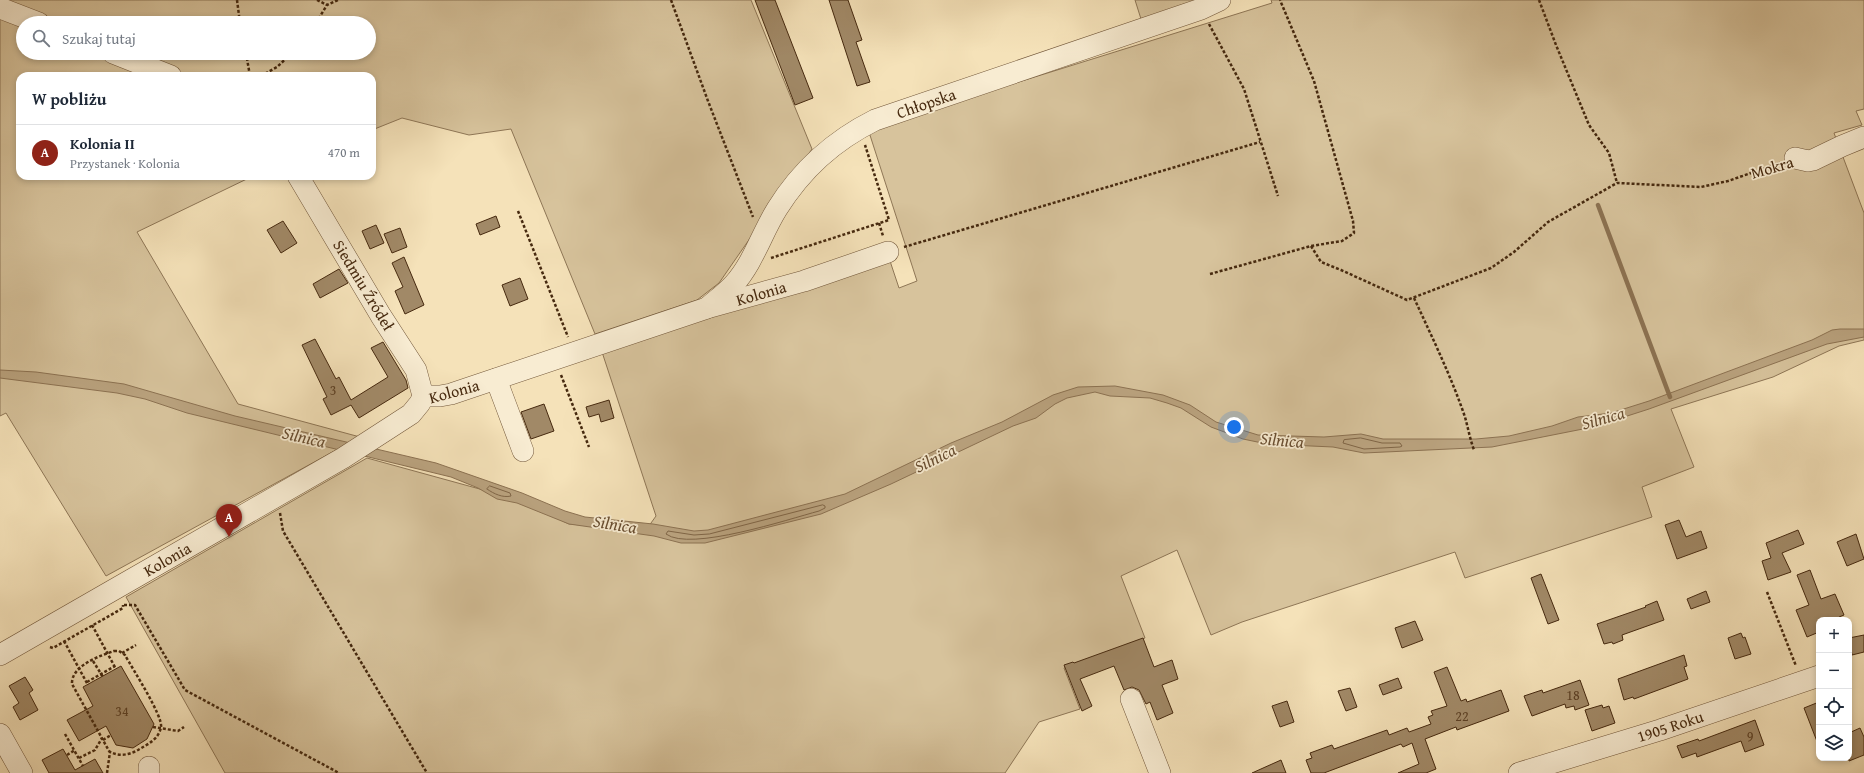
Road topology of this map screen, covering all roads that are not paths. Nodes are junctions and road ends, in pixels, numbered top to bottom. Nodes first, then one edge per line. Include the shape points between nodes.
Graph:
1 (1220, 0) edge
2 (0, 8) edge
3 (20, 16) edge
4 (131, 60) edge
5 (161, 72) edge
6 (1864, 137) edge
7 (1795, 158) road end
8 (300, 180) edge
9 (888, 252) road end
10 (707, 308) junction
11 (496, 379) junction
12 (423, 396) junction
13 (523, 452) dead end
14 (0, 656) edge
15 (1811, 679) edge
16 (1131, 699) dead end
17 (0, 734) edge
18 (22, 773) edge
19 (1160, 773) edge
20 (1519, 773) edge

1 - 10 street, Chłopska via 1201,9 882,118 860,128 821,155 797,181 777,210 747,266 734,284
2 - 3 street
4 - 5 street
6 - 7 street, Mokra via 1813,160
8 - 12 street, Siedmiu Źródeł via 416,370
9 - 10 street, Kolonia via 804,281
10 - 11 street, Kolonia
11 - 12 street, Kolonia via 451,394
11 - 13 street
12 - 14 street, Kolonia via 411,414 378,436
15 - 20 street, 1905 Roku via 1660,730
16 - 19 street
17 - 18 street

